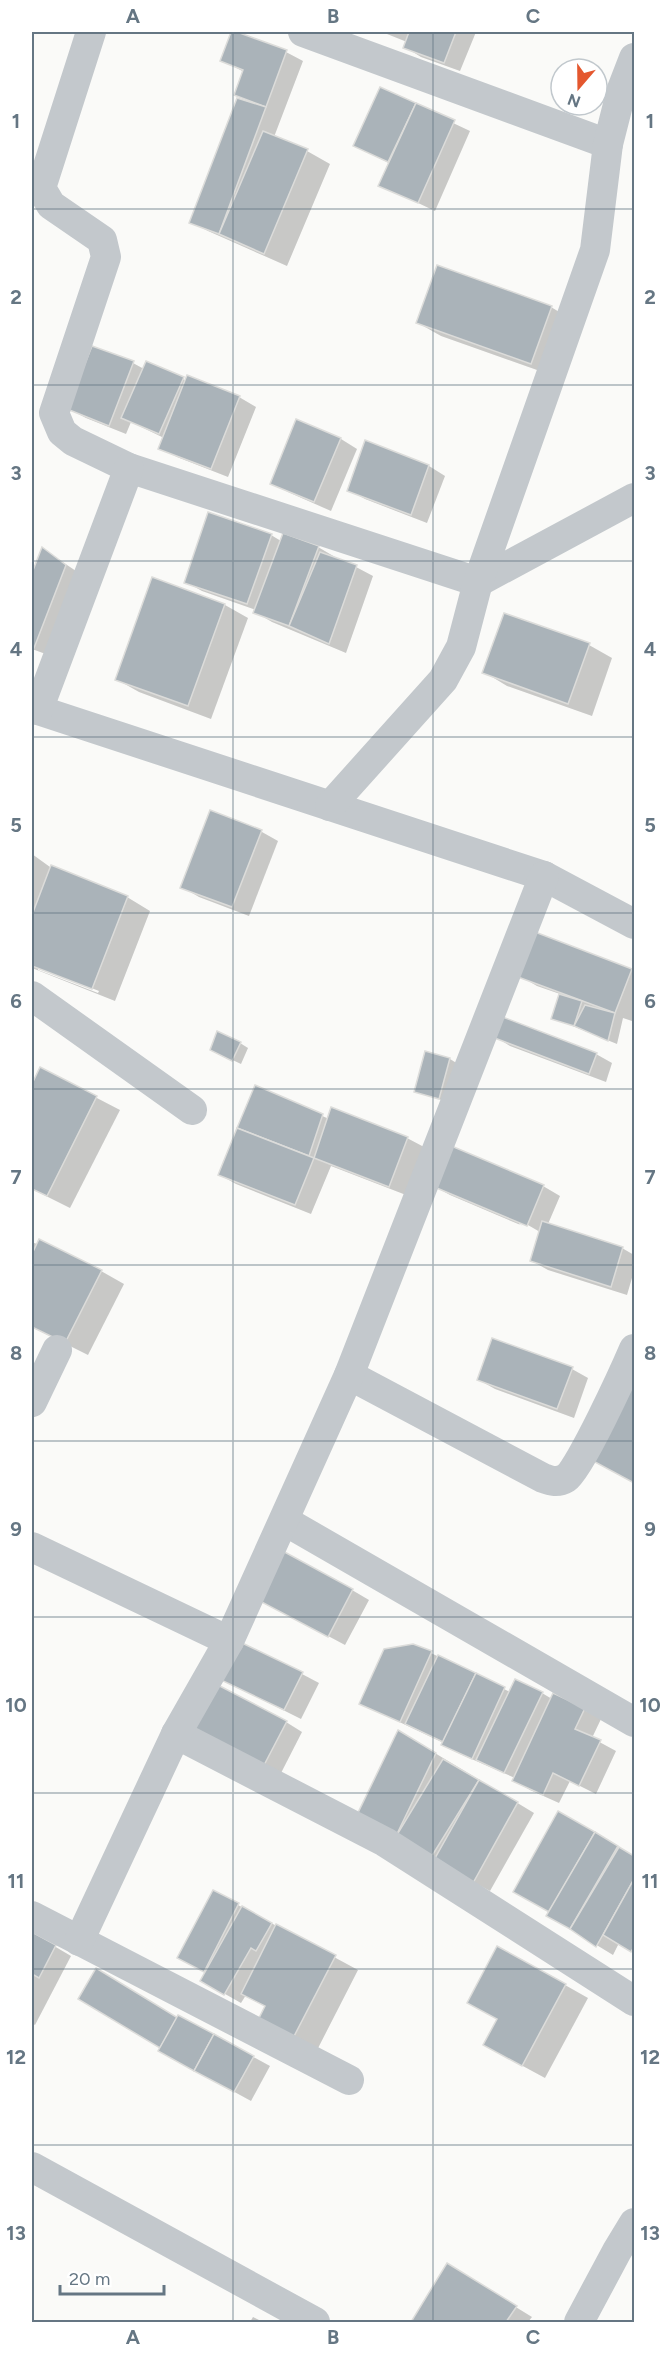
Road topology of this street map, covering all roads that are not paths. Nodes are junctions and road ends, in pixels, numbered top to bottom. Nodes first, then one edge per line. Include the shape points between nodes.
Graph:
1 (91, 32) edge
2 (303, 32) edge
3 (634, 58) edge
4 (608, 144) junction
5 (129, 468) junction
6 (634, 498) edge
7 (478, 582) junction
8 (34, 709) edge
9 (330, 806) junction
10 (544, 876) junction
11 (634, 924) edge
12 (32, 996) edge
13 (192, 1110) dead end
14 (634, 1348) edge
15 (57, 1350) dead end
16 (349, 1375) junction
17 (32, 1402) edge
18 (285, 1521) junction
19 (32, 1547) edge
20 (229, 1641) junction
21 (634, 1722) edge
22 (176, 1734) junction
23 (32, 1916) edge
24 (79, 1941) junction
25 (634, 2001) edge
26 (350, 2080) dead end
27 (32, 2167) edge
28 (634, 2223) edge
29 (626, 2256) edge
30 (315, 2322) edge
31 (579, 2322) edge

1 - 5 street via 41,188 51,206 102,240 106,257 54,413 62,432 73,441
2 - 4 street
3 - 4 street
4 - 7 street via 595,250
5 - 7 street
5 - 8 street
6 - 7 street
7 - 9 street via 453,665
8 - 9 street
9 - 10 street
10 - 11 street
10 - 16 street
12 - 13 street
14 - 16 street via 582,1455 568,1477 559,1481 543,1478
15 - 17 street
16 - 18 street
18 - 20 street
18 - 21 street
19 - 20 street
20 - 22 street
22 - 24 street
22 - 25 street via 386,1842
23 - 24 street
24 - 26 street
27 - 30 street
28 - 29 street
29 - 31 street

